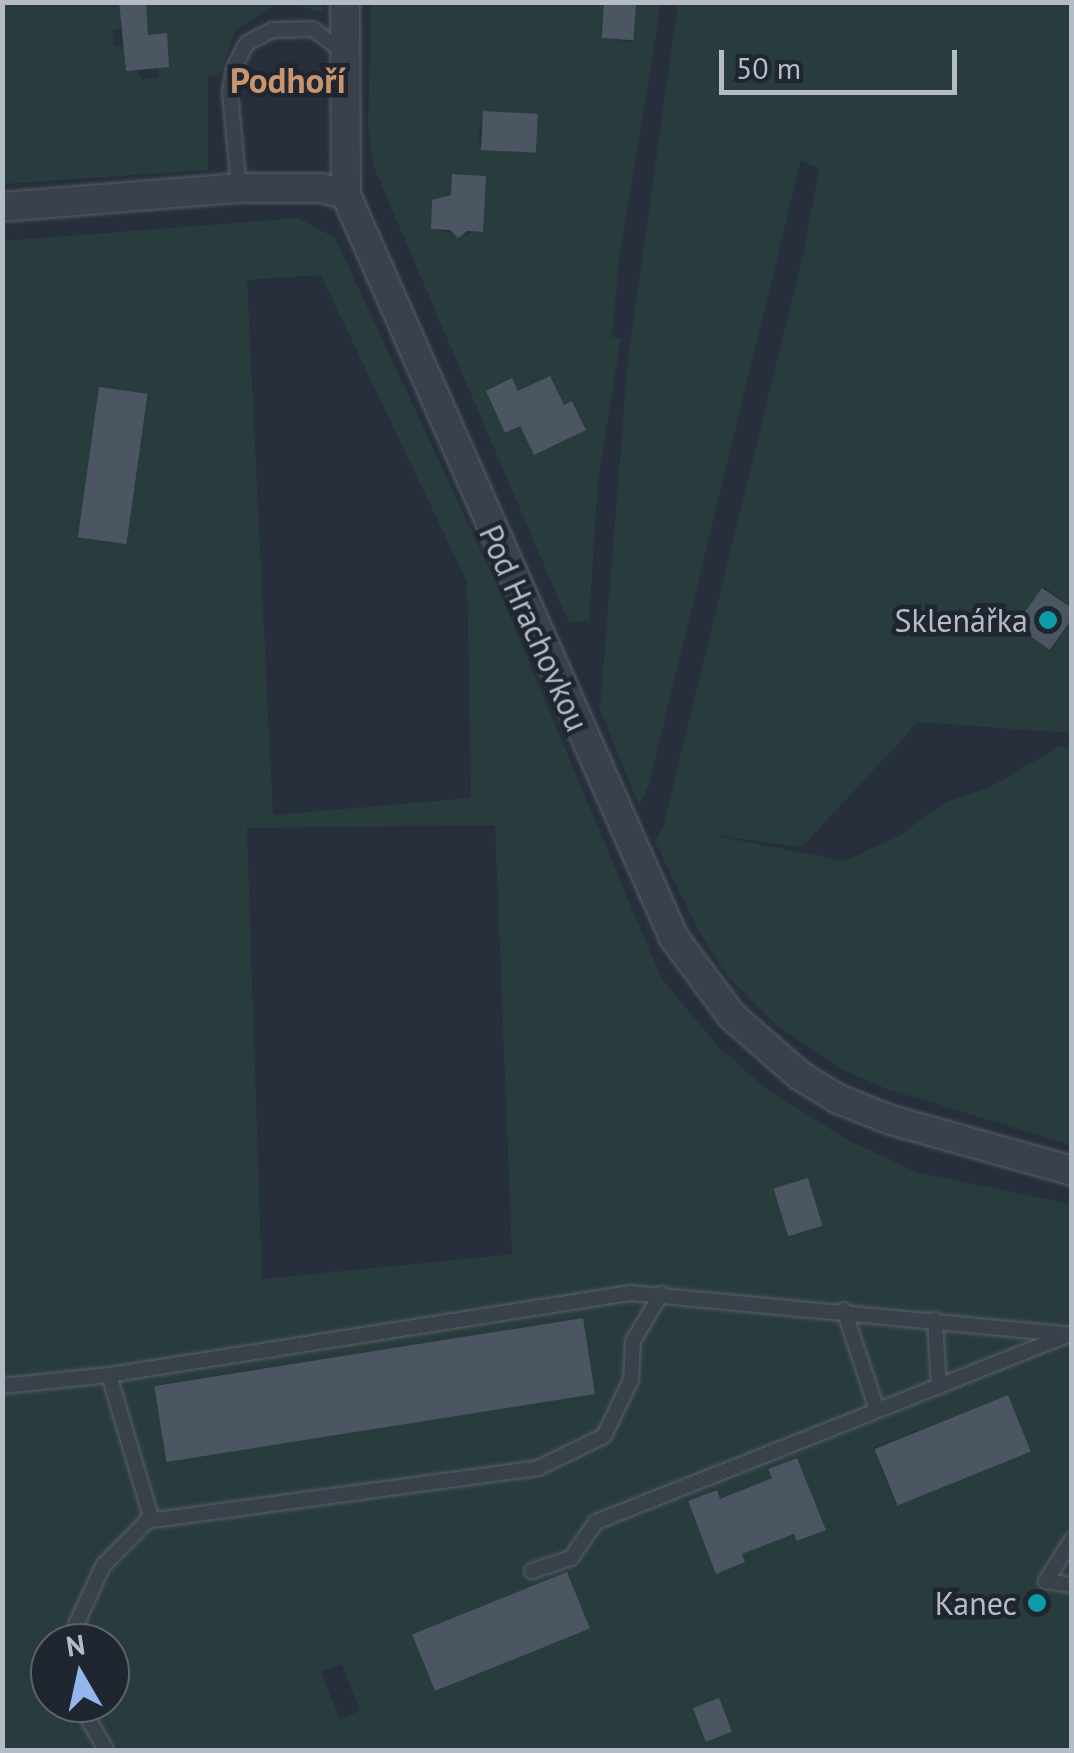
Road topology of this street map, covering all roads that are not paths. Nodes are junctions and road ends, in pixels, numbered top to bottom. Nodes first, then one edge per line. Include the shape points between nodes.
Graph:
1 (345, 2) edge
2 (344, 52) junction
3 (239, 188) junction
4 (346, 195) junction
5 (2, 207) edge
6 (1072, 1171) edge
7 (660, 1294) junction
8 (844, 1310) junction
9 (935, 1320) junction
10 (1070, 1335) edge
11 (109, 1374) junction
12 (2, 1386) edge
13 (939, 1386) junction
14 (877, 1410) junction
15 (147, 1521) junction
16 (1072, 1540) edge
17 (532, 1572) dead end
18 (1072, 1585) edge
19 (77, 1623) edge
20 (90, 1723) edge
21 (106, 1750) edge

1 - 2 street
2 - 3 lane via 313,30 273,30 247,43 230,92
2 - 4 street
3 - 4 street via 322,188
3 - 5 street
4 - 6 street, Pod Hrachovkou via 634,854 699,976 764,1046 838,1099
7 - 8 lane
7 - 11 lane via 598,1295
7 - 15 lane via 633,1341 631,1380 604,1436 538,1468
8 - 9 lane
8 - 14 lane
9 - 10 lane
9 - 13 lane
10 - 13 lane
11 - 12 lane
11 - 15 lane
13 - 14 lane
14 - 17 lane via 596,1522 571,1558
15 - 19 lane via 103,1566
16 - 18 lane via 1046,1581
20 - 21 lane

